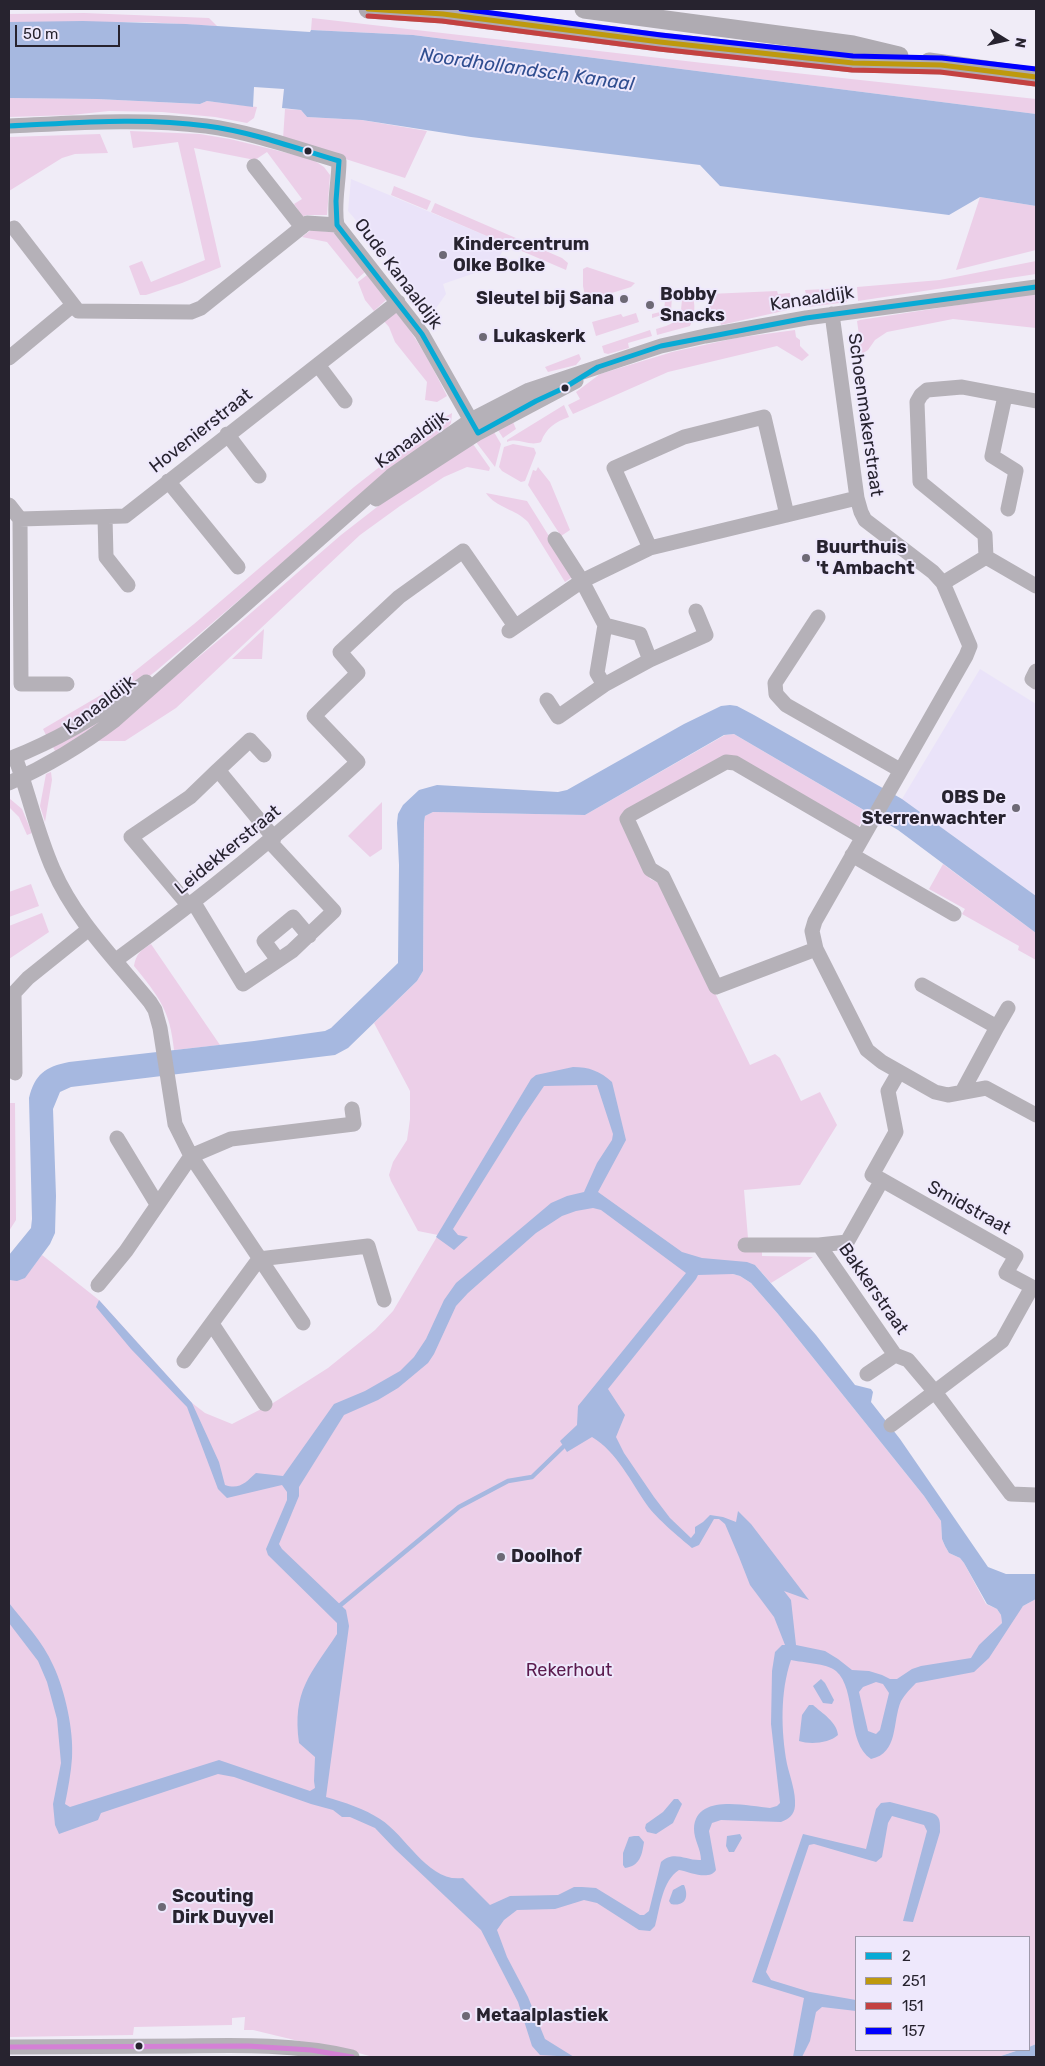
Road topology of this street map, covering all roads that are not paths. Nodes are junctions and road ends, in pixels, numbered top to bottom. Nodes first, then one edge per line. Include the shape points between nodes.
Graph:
1 (368, 9) edge
2 (584, 9) edge
3 (664, 14) edge
4 (660, 42) junction
5 (941, 65) junction
6 (1036, 77) edge
7 (9, 126) edge
8 (254, 166) dead end
9 (337, 225) junction
10 (302, 227) junction
11 (14, 228) dead end
12 (1036, 287) edge
13 (398, 302) junction
14 (73, 305) junction
15 (832, 314) junction
16 (9, 358) edge
17 (318, 365) junction
18 (1005, 396) junction
19 (345, 400) dead end
20 (1036, 401) edge
21 (475, 426) junction
22 (227, 434) junction
23 (259, 476) dead end
24 (168, 481) junction
25 (857, 498) junction
26 (9, 505) edge
27 (1008, 509) dead end
28 (787, 516) junction
29 (105, 517) junction
30 (20, 519) junction
31 (555, 539) dead end
32 (650, 548) junction
33 (986, 557) junction
34 (238, 567) dead end
35 (582, 581) junction
36 (943, 584) junction
37 (128, 585) dead end
38 (1036, 586) edge
39 (696, 610) dead end
40 (15, 612) edge
41 (818, 617) dead end
42 (605, 625) junction
43 (204, 641) junction
44 (650, 660) junction
45 (1036, 671) edge
46 (1036, 682) edge
47 (67, 684) dead end
48 (604, 685) junction
49 (547, 700) dead end
50 (264, 756) dead end
51 (12, 758) edge
52 (218, 770) junction
53 (900, 770) junction
54 (16, 780) edge
55 (862, 837) junction
56 (272, 840) junction
57 (852, 855) junction
58 (191, 905) junction
59 (954, 914) dead end
60 (89, 929) junction
61 (309, 936) junction
62 (816, 949) junction
63 (116, 960) junction
64 (278, 960) junction
65 (922, 985) dead end
66 (1008, 1008) dead end
67 (997, 1027) junction
68 (899, 1072) junction
69 (15, 1073) dead end
70 (962, 1092) junction
71 (352, 1109) dead end
72 (1036, 1115) edge
73 (117, 1138) dead end
74 (191, 1156) junction
75 (882, 1180) junction
76 (157, 1204) junction
77 (745, 1245) dead end
78 (819, 1245) junction
79 (259, 1259) junction
80 (98, 1285) dead end
81 (1034, 1288) edge
82 (384, 1300) dead end
83 (304, 1323) dead end
84 (212, 1324) junction
85 (896, 1355) junction
86 (184, 1361) dead end
87 (867, 1374) dead end
88 (935, 1392) junction
89 (265, 1404) dead end
90 (891, 1426) dead end
91 (1036, 1496) edge
92 (9, 2047) edge
93 (236, 2051) edge
94 (352, 2057) edge

1 - 4 main road via 443,14
2 - 3 main road
3 - 4 main road
3 - 5 main road via 853,46
4 - 5 main road via 853,63
5 - 6 main road
7 - 9 street, Oude Kanaaldijk via 129,123 208,126 296,148 338,161
8 - 10 street
9 - 10 street via 307,223
9 - 13 street, Oude Kanaaldijk
10 - 14 street via 211,302 191,312 78,311
11 - 14 street
12 - 15 street, Kanaaldijk
13 - 17 street, Hovenierstraat
13 - 21 street, Oude Kanaaldijk via 422,334
14 - 16 street
15 - 21 street, Kanaaldijk via 679,342 598,366 529,390
15 - 25 street, Schoenmakerstraat
17 - 19 street
17 - 22 street, Hovenierstraat
18 - 20 street
18 - 27 street via 992,456 1016,471
18 - 33 street via 962,387 927,390 917,402 920,482 985,535
21 - 43 street, Kanaaldijk via 391,476
22 - 23 street
22 - 24 street, Hovenierstraat
24 - 29 street, Hovenierstraat via 125,516
24 - 34 street
25 - 28 street
25 - 36 street, Schoenmakerstraat via 866,520 933,572
26 - 30 street
28 - 32 street
28 - 32 street via 764,417 684,437 614,468
29 - 30 street, Hovenierstraat
29 - 37 street via 106,557
30 - 40 street
31 - 35 street
32 - 35 street
33 - 36 street
33 - 38 street
35 - 42 street
35 - 56 street, Leidekkerstraat via 512,628 463,551 399,597 340,652 358,673 314,716 358,762
36 - 53 street, Schoenmakerstraat via 970,646
39 - 44 street via 706,635
40 - 47 street via 21,684
41 - 53 street via 775,683 776,694 786,704
42 - 44 street via 640,634
42 - 48 street via 597,673
43 - 51 street, Kanaaldijk via 111,707 72,730
43 - 54 street, Kanaaldijk via 107,726 81,745
44 - 48 street
45 - 46 street via 1032,679
48 - 49 street via 558,717
50 - 52 street via 250,740
51 - 54 street
52 - 56 street
52 - 58 street via 190,797 131,837
53 - 55 street, Schoenmakerstraat
54 - 60 street via 53,869
55 - 57 street
55 - 62 street via 735,763 726,762 627,819 650,870 664,877 716,987
56 - 58 street, Leidekkerstraat
56 - 61 street via 334,910
57 - 59 street
57 - 62 street via 813,924
58 - 63 street, Leidekkerstraat
58 - 64 street via 244,984
60 - 63 street
60 - 69 street via 14,993
61 - 64 street
61 - 64 street via 293,917 264,942
62 - 68 street via 866,1050
63 - 74 street via 150,1002 157,1020 175,1124
65 - 67 street
66 - 67 street
67 - 70 street
68 - 70 street via 935,1092 948,1095
68 - 75 street via 888,1090 896,1132 872,1175
70 - 72 street via 986,1088
71 - 74 street via 354,1124 231,1139
73 - 76 street
74 - 76 street
74 - 79 street
75 - 78 street, Bakkerstraat via 847,1242
75 - 81 street, Smidstraat via 1016,1256 1006,1273
76 - 80 street
77 - 78 street, Bakkerstraat
78 - 85 street, Bakkerstraat
79 - 82 street via 368,1246
79 - 83 street
79 - 84 street
81 - 88 street via 1002,1341
84 - 86 street
84 - 89 street
85 - 87 street, Bakkerstraat
85 - 88 street, Bakkerstraat via 908,1360
88 - 90 street
88 - 91 street, Bakkerstraat via 1011,1494
92 - 93 street
93 - 94 street via 314,2049

